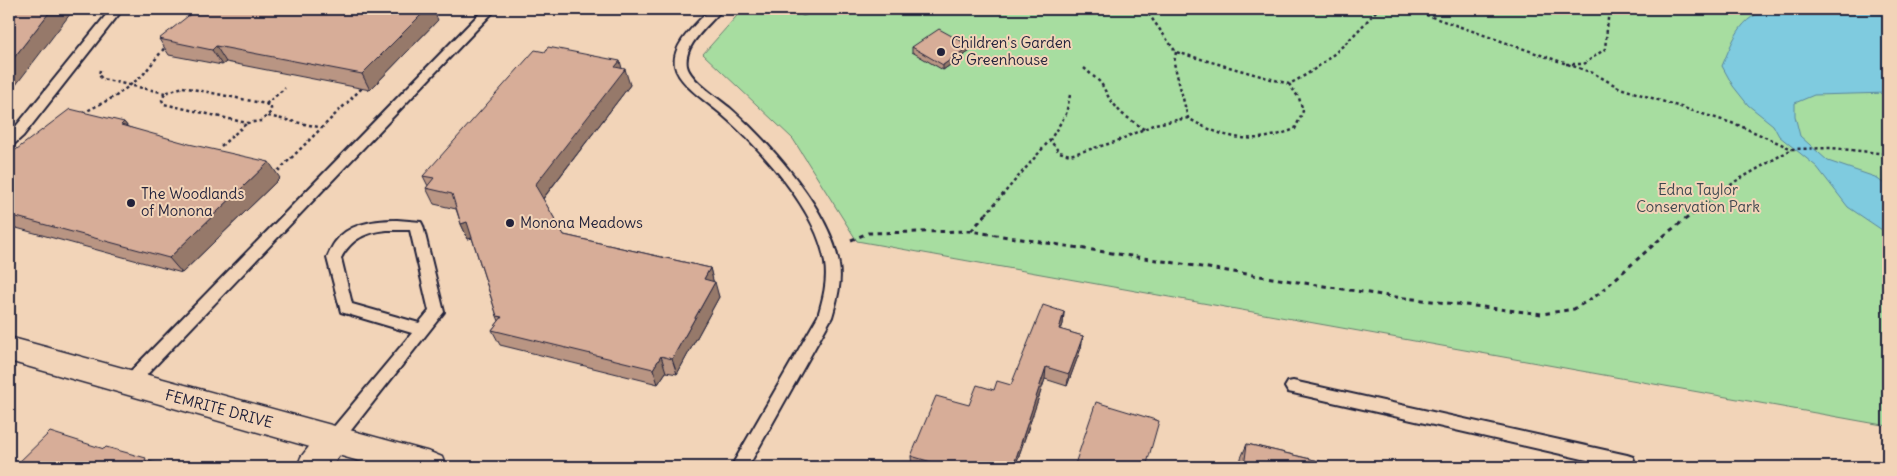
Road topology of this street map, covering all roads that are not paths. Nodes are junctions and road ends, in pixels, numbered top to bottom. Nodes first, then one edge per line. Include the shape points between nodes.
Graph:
1 (117, 9) edge
2 (490, 9) edge
3 (716, 9) edge
4 (797, 9) edge
5 (811, 9) edge
6 (9, 142) edge
7 (422, 330) junction
8 (9, 349) edge
9 (128, 384) junction
10 (1293, 387) dead end
11 (332, 440) junction
12 (313, 467) edge
13 (430, 467) edge
14 (739, 467) edge
15 (1628, 467) edge

1 - 6 lane
2 - 9 lane
3 - 14 lane via 687,44 681,67 698,88 749,131 776,159 823,232 833,270 833,290 825,317
4 - 5 lane
7 - 7 lane via 437,312 416,226 390,223 364,228 343,242 334,258 346,308
7 - 11 lane
8 - 9 street, FEMRITE DRIVE
9 - 11 street, FEMRITE DRIVE
10 - 15 lane via 1627,462
11 - 12 street
11 - 13 street, FEMRITE DRIVE

